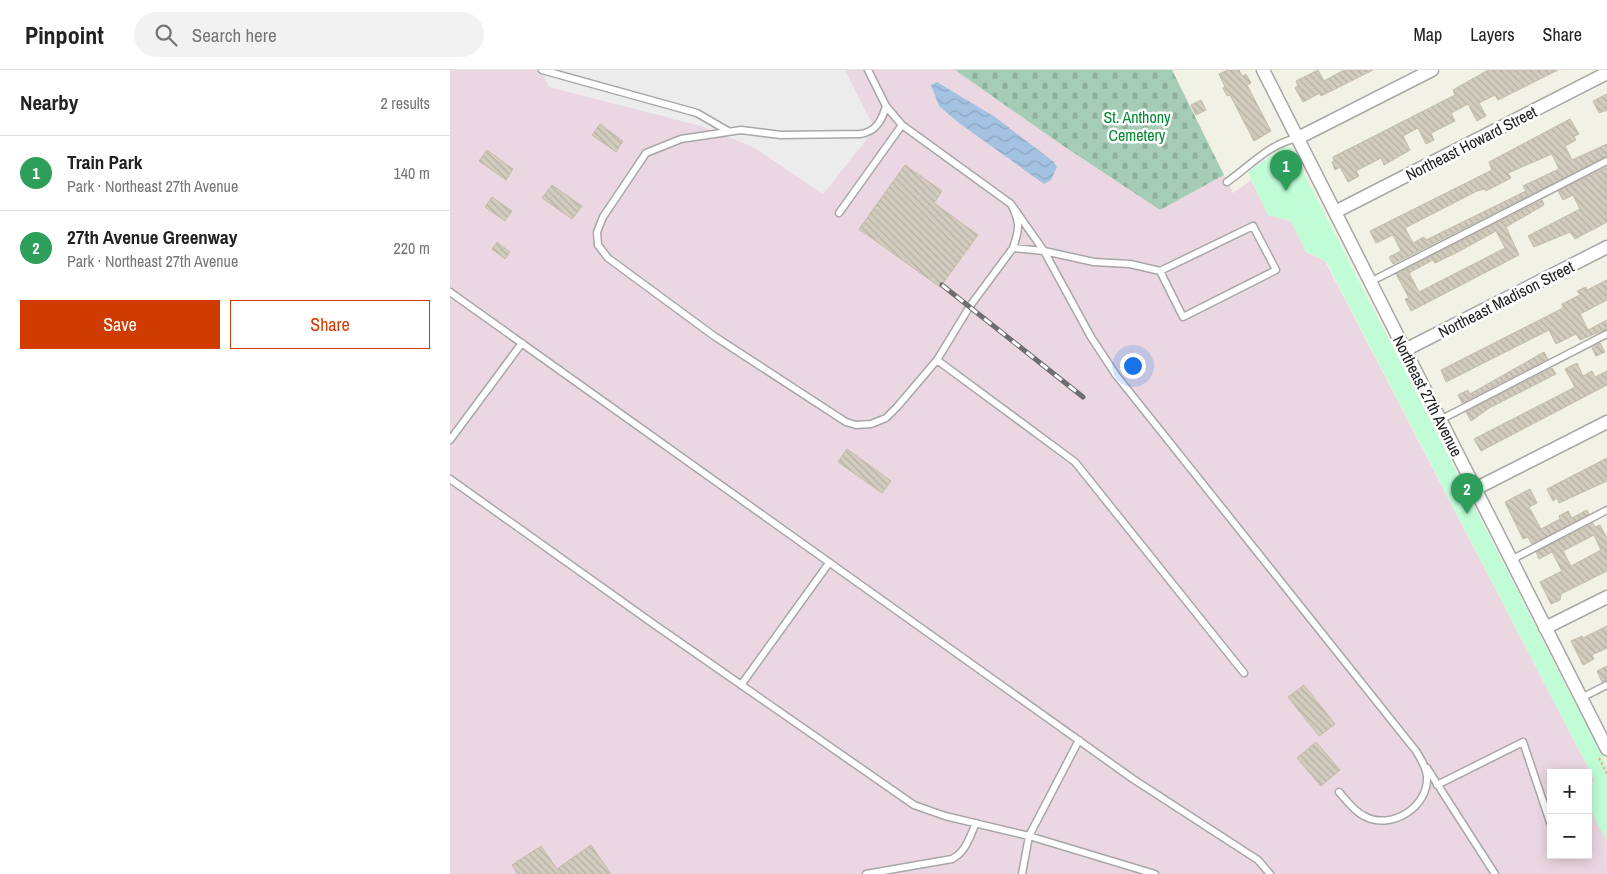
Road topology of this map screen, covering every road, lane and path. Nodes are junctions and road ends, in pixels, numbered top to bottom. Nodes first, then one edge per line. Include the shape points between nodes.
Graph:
1 (542, 70) edge
2 (868, 70) edge
3 (1263, 70) edge
4 (1432, 70) edge
5 (1607, 73) edge
6 (886, 106) junction
7 (902, 125) junction
8 (728, 131) junction
9 (1298, 138) junction
10 (1607, 161) edge
11 (1228, 182) dead end
12 (1011, 204) junction
13 (1335, 212) junction
14 (839, 213) dead end
15 (1013, 248) junction
16 (1607, 248) edge
17 (1044, 251) junction
18 (1160, 271) junction
19 (1370, 282) junction
20 (450, 292) edge
21 (1607, 334) edge
22 (522, 343) junction
23 (1405, 350) junction
24 (937, 360) junction
25 (1440, 420) junction
26 (1607, 422) edge
27 (450, 440) edge
28 (450, 479) edge
29 (1475, 490) junction
30 (1607, 510) edge
31 (1511, 560) junction
32 (830, 562) junction
33 (1607, 597) edge
34 (1545, 628) junction
35 (1244, 673) dead end
36 (741, 685) junction
37 (1607, 685) edge
38 (1581, 698) junction
39 (1079, 740) junction
40 (1607, 749) edge
41 (1424, 764) junction
42 (1438, 785) junction
43 (1339, 792) dead end
44 (1547, 814) edge
45 (976, 823) junction
46 (1029, 836) junction
47 (866, 874) edge
48 (1022, 874) edge
49 (1155, 874) edge
50 (1270, 874) edge
51 (1496, 874) edge

1 - 8 lane via 696,112
2 - 6 lane
3 - 9 street, Northeast 27th Avenue
4 - 9 street
5 - 13 street, Northeast Howard Street
6 - 7 lane
6 - 8 lane via 882,120 866,133 781,135
7 - 12 lane
7 - 14 lane
8 - 24 lane via 681,139 646,154 603,217 597,232 598,245 608,258 714,336 846,422 871,424 886,418
9 - 11 lane via 1286,140 1264,153
9 - 13 street, Northeast 27th Avenue
10 - 19 lane
12 - 15 lane via 1019,220
12 - 17 lane
13 - 19 street, Northeast 27th Avenue
15 - 17 lane
15 - 24 lane via 970,306
16 - 23 street, Northeast Madison Street
17 - 18 lane
17 - 41 lane via 1091,337 1116,375
18 - 18 lane via 1253,226 1276,270 1183,317
19 - 23 street, Northeast 27th Avenue
20 - 22 lane
21 - 25 lane
22 - 27 lane
22 - 32 lane
23 - 25 street, Northeast 27th Avenue
24 - 35 lane via 1075,462
25 - 29 street, Northeast 27th Avenue
26 - 29 street
28 - 36 lane
29 - 31 street, Northeast 27th Avenue
30 - 31 lane
31 - 34 street, Northeast 27th Avenue
32 - 36 lane
32 - 39 lane
33 - 34 street
34 - 38 street, Northeast 27th Avenue
36 - 45 lane via 914,805
37 - 38 lane
38 - 40 street, Northeast 27th Avenue
39 - 46 lane
39 - 50 lane via 1258,860
41 - 42 lane
41 - 43 lane via 1427,782 1421,797 1406,815 1396,820 1376,820 1365,816
42 - 44 lane via 1523,742
42 - 51 lane
45 - 46 lane
45 - 47 lane via 958,856
46 - 48 lane
46 - 49 lane

